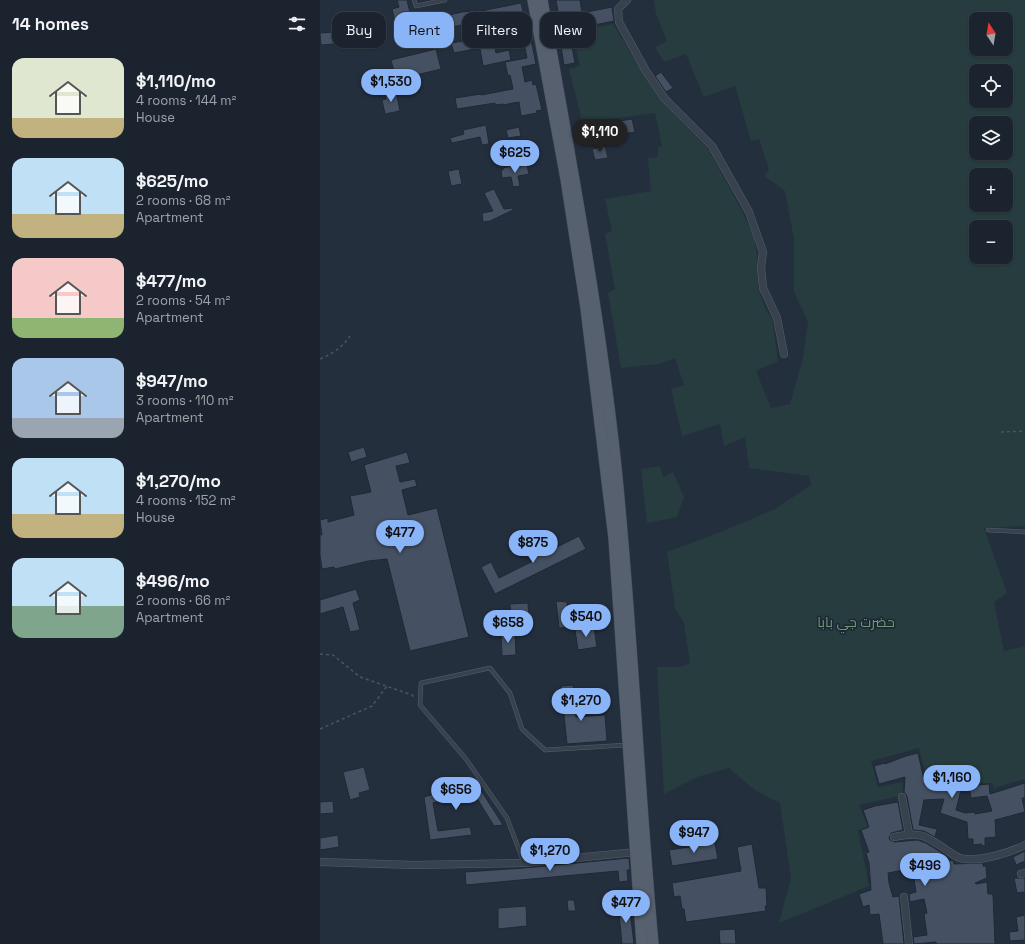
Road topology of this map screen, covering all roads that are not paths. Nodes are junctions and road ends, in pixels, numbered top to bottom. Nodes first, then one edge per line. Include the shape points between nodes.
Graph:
1 (414, 0) edge
2 (445, 0) edge
3 (533, 0) edge
4 (542, 0) edge
5 (627, 0) edge
6 (784, 354) dead end
7 (609, 454) junction
8 (988, 530) dead end
9 (1025, 532) edge
10 (633, 744) junction
11 (902, 797) dead end
12 (909, 834) junction
13 (894, 837) dead end
14 (1025, 845) edge
15 (636, 852) junction
16 (320, 862) edge
17 (524, 862) junction
18 (643, 887) junction
19 (904, 897) dead end
20 (642, 944) edge
21 (653, 944) edge
22 (909, 944) edge

1 - 2 lane via 416,6
3 - 7 main road via 566,179
4 - 7 main road via 596,312
5 - 6 street via 618,9 619,22 646,71 665,99 712,146 749,212 763,252 763,288 777,318
7 - 10 main road via 632,653
8 - 9 lane
10 - 15 main road
10 - 17 lane via 545,750 522,729 510,693 490,668 421,683 420,705 466,759 507,818
10 - 18 main road
11 - 12 street
12 - 13 street
12 - 14 street via 926,836 964,859 989,858
15 - 17 street
15 - 18 main road
16 - 17 street via 414,865
18 - 20 main road
18 - 21 main road
19 - 22 street

